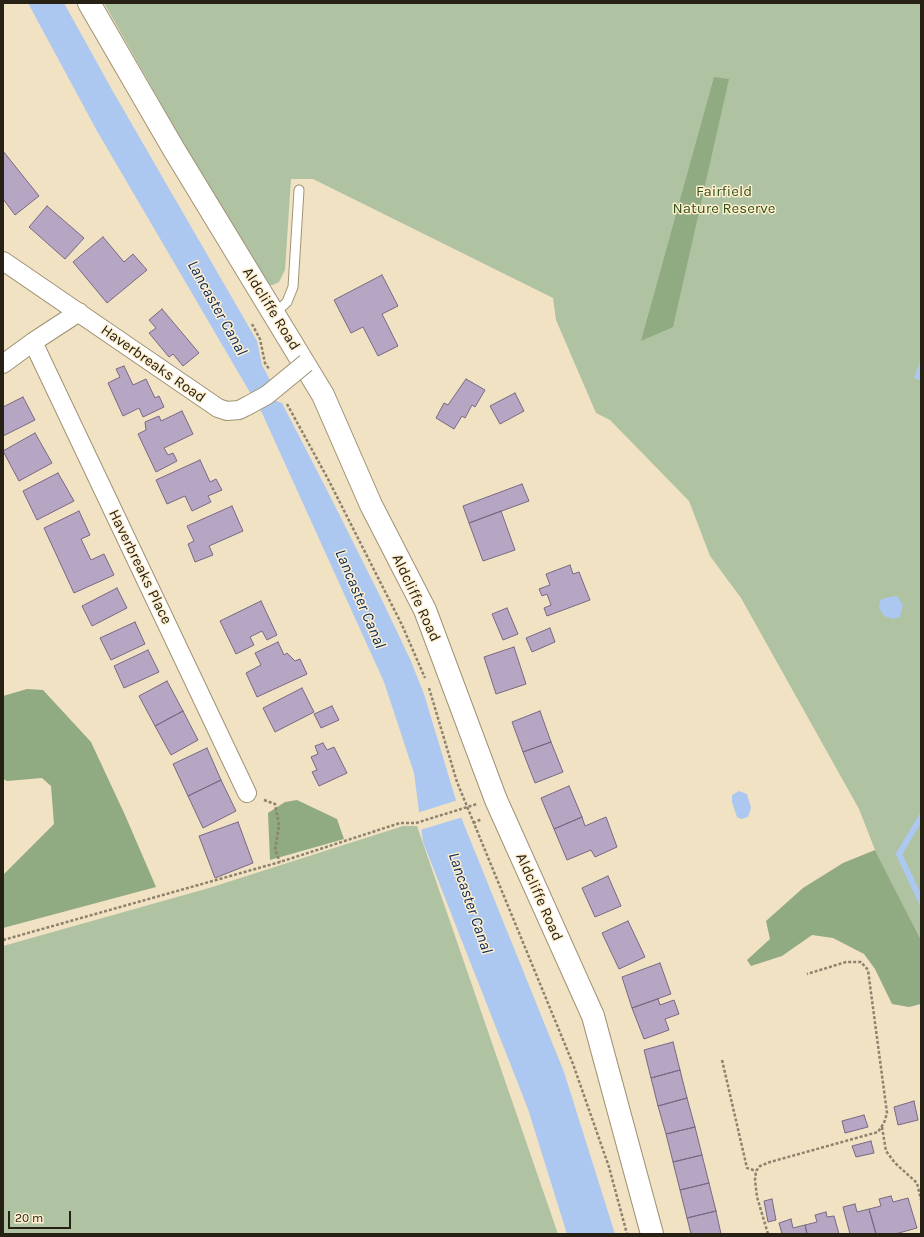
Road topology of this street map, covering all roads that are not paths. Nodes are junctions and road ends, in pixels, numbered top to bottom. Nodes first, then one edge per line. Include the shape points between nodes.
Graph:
1 (88, 3) edge
2 (299, 190) dead end
3 (3, 261) edge
4 (79, 312) junction
5 (273, 315) junction
6 (33, 342) junction
7 (306, 363) junction
8 (3, 364) edge
9 (247, 793) road end
10 (652, 1234) edge

1 - 5 street, Aldcliffe Road
2 - 5 lane via 293,287 287,302
3 - 4 street, Haverbreaks Road
4 - 6 street
4 - 7 street, Haverbreaks Road, bridge via 176,381 227,411 239,410 267,395
5 - 7 street, Aldcliffe Road
6 - 8 street
6 - 9 street, Haverbreaks Place
7 - 10 street, Aldcliffe Road via 323,395 371,505 425,610 496,800 593,1016

